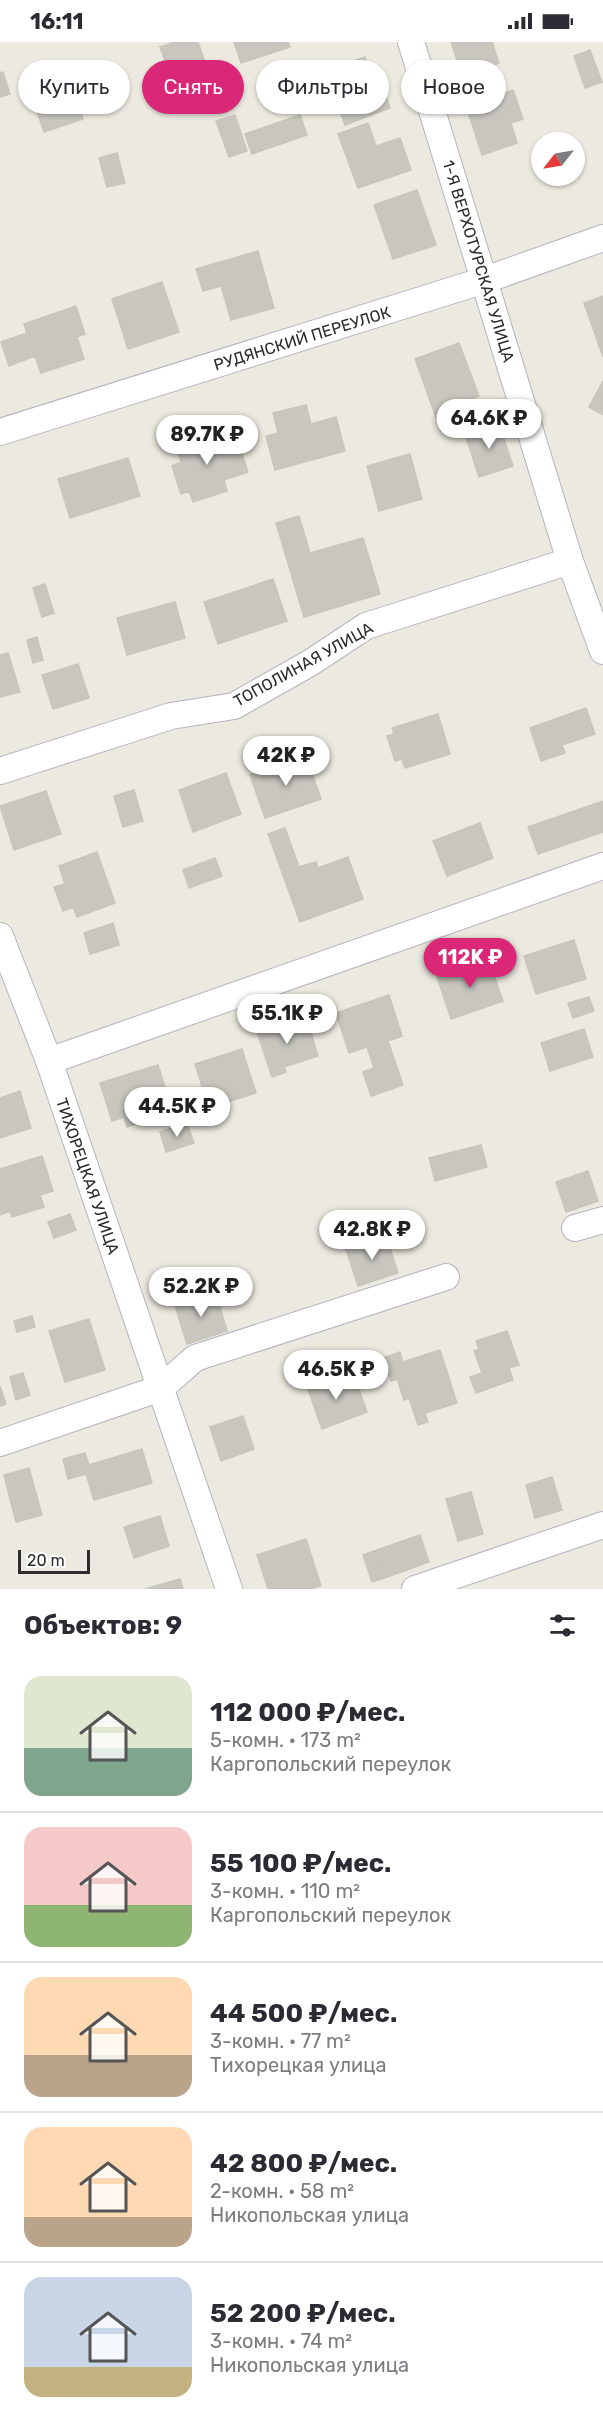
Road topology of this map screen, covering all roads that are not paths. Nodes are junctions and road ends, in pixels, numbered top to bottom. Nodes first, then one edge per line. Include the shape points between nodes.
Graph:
1 (411, 42) edge
2 (603, 238) edge
3 (486, 280) junction
4 (0, 432) edge
5 (570, 561) junction
6 (603, 651) edge
7 (0, 771) edge
8 (603, 866) edge
9 (0, 936) edge
10 (49, 1061) junction
11 (603, 1220) edge
12 (575, 1228) dead end
13 (446, 1277) dead end
14 (160, 1388) junction
15 (0, 1443) edge
16 (603, 1525) edge
17 (229, 1589) edge
18 (415, 1589) edge

1 - 3 street, 1-Я ВЕРХОТУРСКАЯ УЛИЦА
2 - 3 street, РУДЯНСКИЙ ПЕРЕУЛОК
3 - 4 street, РУДЯНСКИЙ ПЕРЕУЛОК
3 - 5 street, 1-Я ВЕРХОТУРСКАЯ УЛИЦА
5 - 6 street, 1-Я ВЕРХОТУРСКАЯ УЛИЦА
5 - 7 street, ТОПОЛИНАЯ УЛИЦА via 366,626 234,705 171,716
8 - 10 street
9 - 10 street, ТИХОРЕЦКАЯ УЛИЦА
10 - 14 street, ТИХОРЕЦКАЯ УЛИЦА
11 - 12 street
13 - 14 street via 195,1358
14 - 15 street
14 - 17 street, ТИХОРЕЦКАЯ УЛИЦА
16 - 18 street

